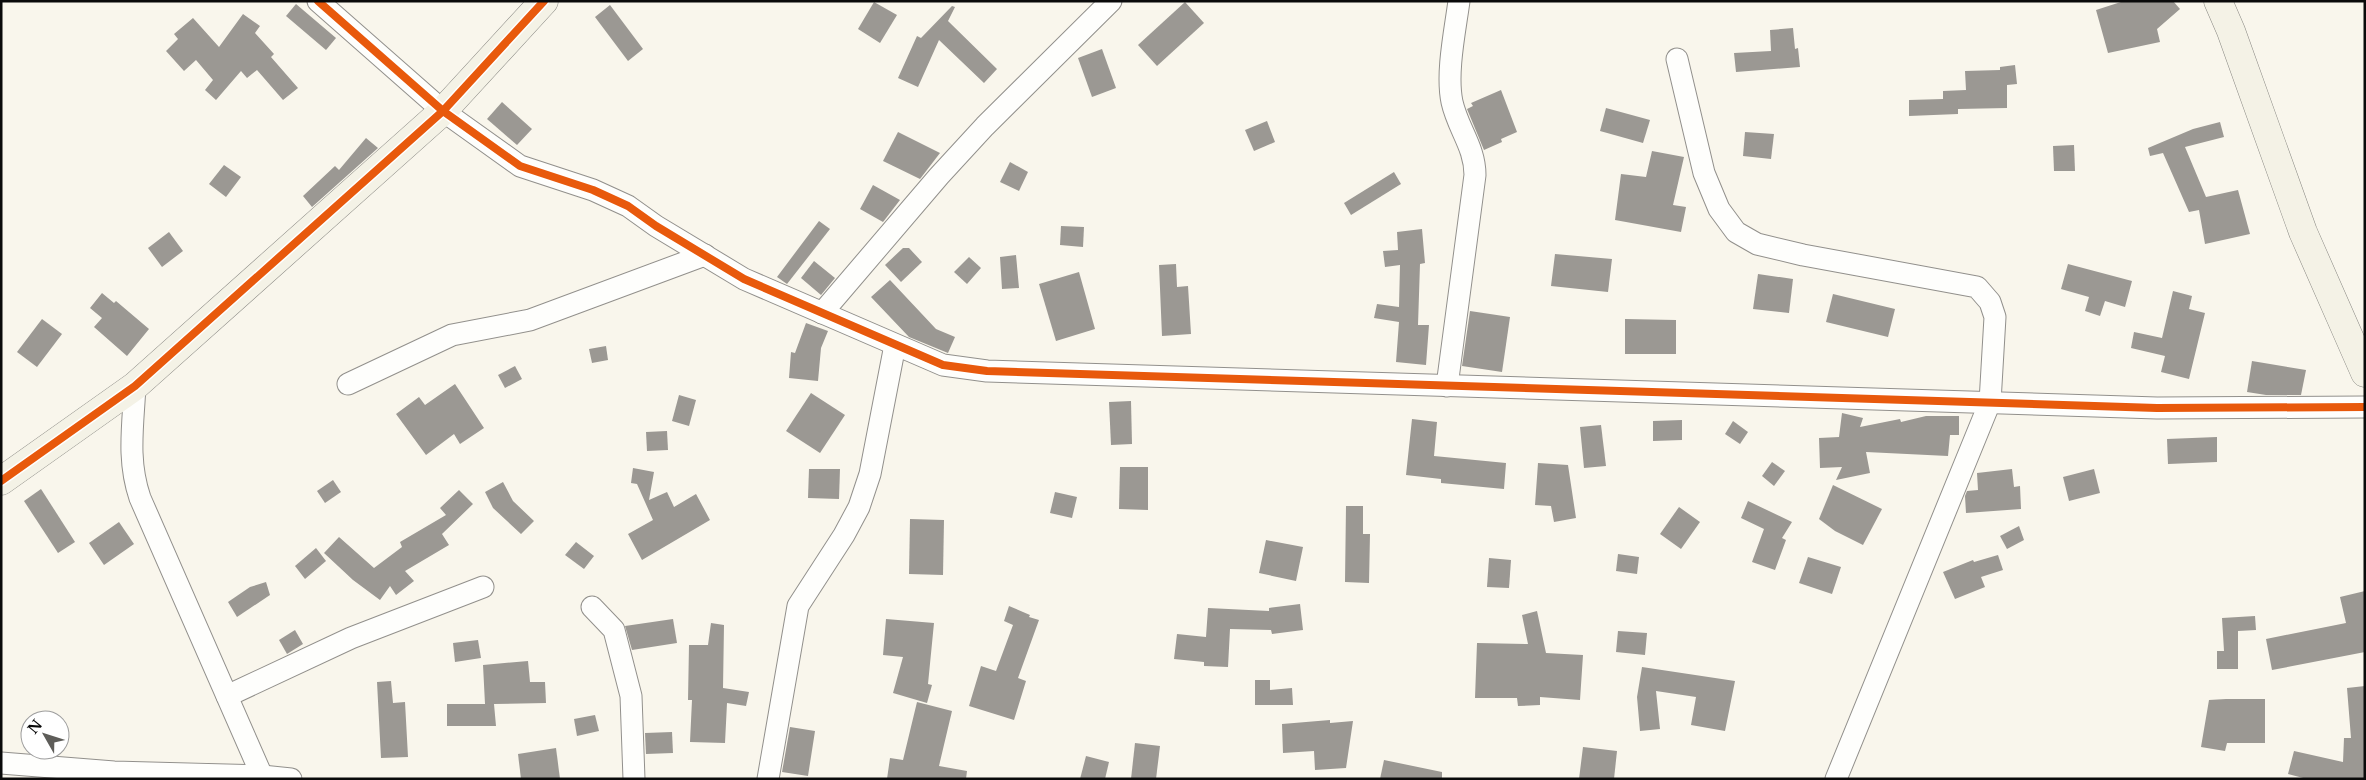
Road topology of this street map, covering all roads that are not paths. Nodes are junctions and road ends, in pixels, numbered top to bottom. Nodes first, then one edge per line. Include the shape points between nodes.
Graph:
1 (318, 1) edge
2 (544, 1) edge
3 (1111, 1) edge
4 (1459, 1) edge
5 (2218, 1) edge
6 (1677, 59) dead end
7 (443, 111) junction
8 (705, 255) junction
9 (822, 313) junction
10 (895, 345) junction
11 (2365, 373) edge
12 (348, 384) dead end
13 (135, 386) junction
14 (1446, 386) junction
15 (1990, 402) junction
16 (2365, 408) edge
17 (1, 481) edge
18 (483, 587) dead end
19 (592, 606) dead end
20 (227, 696) junction
21 (1, 763) edge
22 (262, 776) junction
23 (291, 779) edge
24 (634, 779) edge
25 (768, 779) edge
26 (1836, 779) edge

1 - 7 street
2 - 7 street
3 - 9 street via 939,176
4 - 14 street via 1454,35 1452,102 1475,159 1475,175
5 - 11 street via 2302,232
6 - 15 street via 1704,173 1719,209 1736,232 1757,244 1803,255 1978,287 1990,302 1995,318
7 - 8 street via 520,166 594,190 628,206
7 - 13 street
8 - 9 street via 744,279
8 - 12 street via 530,320 452,334
9 - 10 street
10 - 14 street via 943,365 987,371
10 - 25 street via 870,474 859,507 798,606
13 - 17 street
13 - 20 street via 131,448 133,476
14 - 15 street
15 - 16 street via 2157,408
15 - 26 street
18 - 20 street via 351,638
19 - 24 street via 614,630 631,696
20 - 22 street
21 - 22 street via 114,772
22 - 23 street

